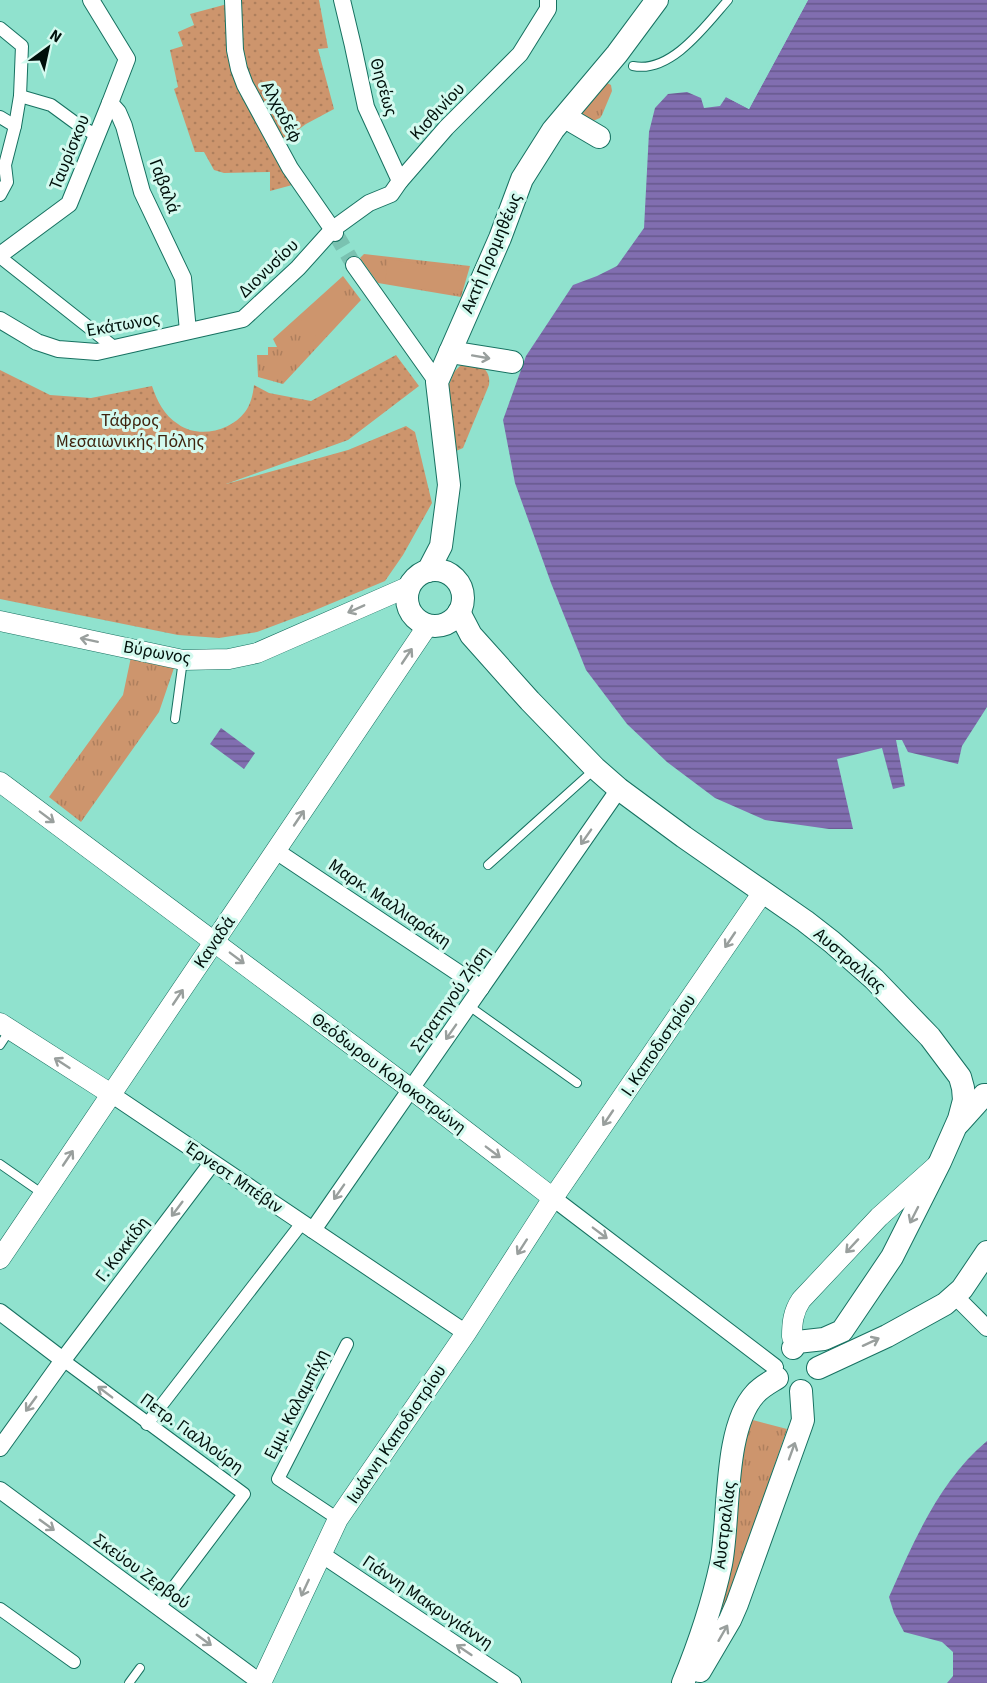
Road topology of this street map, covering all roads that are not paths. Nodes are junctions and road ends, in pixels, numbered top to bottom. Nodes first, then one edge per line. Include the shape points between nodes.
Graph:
1 (91, 0) edge
2 (233, 0) edge
3 (342, 0) edge
4 (548, 0) edge
5 (657, 0) edge
6 (728, 0) edge
7 (0, 28) edge
8 (633, 66) dead end
9 (20, 96) junction
10 (110, 103) junction
11 (0, 117) edge
12 (565, 117) junction
13 (15, 126) junction
14 (97, 135) junction
15 (599, 137) dead end
16 (400, 181) junction
17 (0, 195) edge
18 (334, 231) junction
19 (0, 256) edge
20 (354, 265) tunnel mouth
21 (0, 320) edge
22 (188, 331) junction
23 (114, 348) junction
24 (450, 352) junction
25 (512, 362) dead end
26 (436, 382) junction
27 (437, 572) junction
28 (410, 586) junction
29 (0, 621) edge
30 (444, 621) junction
31 (183, 660) junction
32 (175, 719) dead end
33 (595, 768) junction
34 (0, 782) edge
35 (619, 789) junction
36 (276, 851) junction
37 (488, 865) dead end
38 (763, 892) junction
39 (215, 942) junction
40 (481, 988) junction
41 (469, 1006) junction
42 (2, 1029) edge
43 (577, 1083) dead end
44 (963, 1086) junction
45 (411, 1089) junction
46 (111, 1094) junction
47 (985, 1095) edge
48 (956, 1125) junction
49 (212, 1162) junction
50 (940, 1162) junction
51 (0, 1164) edge
52 (44, 1194) junction
53 (554, 1198) junction
54 (308, 1227) junction
55 (987, 1251) edge
56 (0, 1258) edge
57 (955, 1296) junction
58 (0, 1312) edge
59 (987, 1328) edge
60 (465, 1333) junction
61 (347, 1344) dead end
62 (795, 1345) junction
63 (63, 1360) junction
64 (818, 1368) junction
65 (776, 1373) junction
66 (801, 1391) junction
67 (147, 1424) junction
68 (0, 1448) edge
69 (0, 1490) edge
70 (339, 1519) junction
71 (321, 1554) junction
72 (159, 1607) junction
73 (0, 1609) edge
74 (75, 1662) dead end
75 (140, 1668) dead end
76 (129, 1683) edge
77 (261, 1683) edge
78 (513, 1683) edge
79 (683, 1683) edge
80 (693, 1683) edge

1 - 10 street via 127,59
2 - 18 street, Αλχαδέφ via 238,69 290,168
3 - 16 street, Θησέως via 366,108
4 - 16 street, Κισθινίου via 548,9 520,54
5 - 12 main road, Ακτή Προμηθέως
6 - 8 lane via 686,47 657,65
7 - 9 street via 22,46
9 - 13 street
9 - 14 street via 51,105
10 - 14 street, Ταυρίσκου
10 - 22 street, Γαβαλά via 124,126 142,192 183,278
11 - 13 street
12 - 15 main road
12 - 24 main road, Ακτή Προμηθέως via 522,179
13 - 17 street via 4,165 7,182
14 - 19 street, Ταυρίσκου via 69,204
16 - 18 street, Κισθινίου via 391,194 369,203
18 - 22 street, Διονυσίου via 243,319
19 - 23 street
20 - 26 street
21 - 23 street, Εκάτωνος via 37,342 58,349 97,352
22 - 23 street, Εκάτωνος
24 -> 25 main road
24 - 26 main road, Ακτή Προμηθέως
26 - 27 main road via 449,485
27 - 28 main road via 420,575
27 - 30 main road via 454,578 463,594 462,603
28 - 30 main road via 408,607 417,620
28 -> 31 street, Βύρωνος via 257,653 229,659
31 -> 29 street, Βύρωνος
30 - 33 main road, Αυστραλίας via 471,635
36 -> 30 street, Καναδά
31 - 32 lane
33 - 35 main road, Αυστραλίας
33 - 37 lane
34 -> 39 street, Θεόδωρου Κολοκοτρώνη
35 - 38 main road, Αυστραλίας
35 -> 40 street, Στρατηγού Ζήση
36 - 39 street, Καναδά
36 - 40 street, Μαρκ. Μαλλιαράκη
38 - 44 main road, Αυστραλίας via 874,979 930,1037
38 -> 53 street, Ι. Καποδιστρίου
39 -> 45 street, Θεόδωρου Κολοκοτρώνη
46 -> 39 street, Καναδά
40 - 41 street, Στρατηγού Ζήση
41 - 43 lane
41 -> 45 street, Στρατηγού Ζήση
46 -> 42 street, Έρνεστ Μπέβιν
44 - 47 main road
44 - 48 main road via 964,1100
45 -> 53 street, Θεόδωρου Κολοκοτρώνη
45 -> 54 street, Στρατηγού Ζήση
46 - 49 street, Έρνεστ Μπέβιν
52 -> 46 street, Καναδά
47 - 48 main road
48 - 50 main road
49 - 54 street, Έρνεστ Μπέβιν
49 -> 63 street, Γ. Κοκκίδη
50 -> 62 street via 879,1216 801,1300 792,1321
50 -> 62 main road via 892,1257 842,1331
51 - 52 lane
52 - 56 street, Καναδά
53 -> 60 street, Ιωάννη Καποδιστρίου
53 -> 65 street, Θεόδωρου Κολοκοτρώνη
54 - 60 street, Έρνεστ Μπέβιν
54 - 67 street
55 - 57 main road
57 - 59 street
64 -> 57 main road via 903,1328
58 - 63 street
60 - 70 street, Ιωάννη Καποδιστρίου
61 - 70 street, Εμμ. Καλαμπίχη via 278,1479
62 - 64 main road via 816,1359
62 - 65 main road, Αυστραλίας via 779,1357
67 -> 63 street, Πετρ. Γιαλλούρη
63 -> 68 street, Γ. Κοκκίδη
64 - 66 main road via 816,1380
65 - 66 main road via 785,1388
65 - 79 main road, Αυστραλίας via 750,1400 739,1423 714,1595
80 -> 66 main road, Αυστραλίας via 737,1604 803,1420
67 - 72 street, Πετρ. Γιαλλούρη via 244,1494
69 -> 72 street, Σκεύου Ζερβού
70 - 71 street, Ιωάννη Καποδιστρίου
71 -> 77 street, Ιωάννη Καποδιστρίου
78 -> 71 street, Γιάννη Μακρυγιάννη
72 -> 77 street, Σκεύου Ζερβού
73 - 74 street
75 - 76 lane

